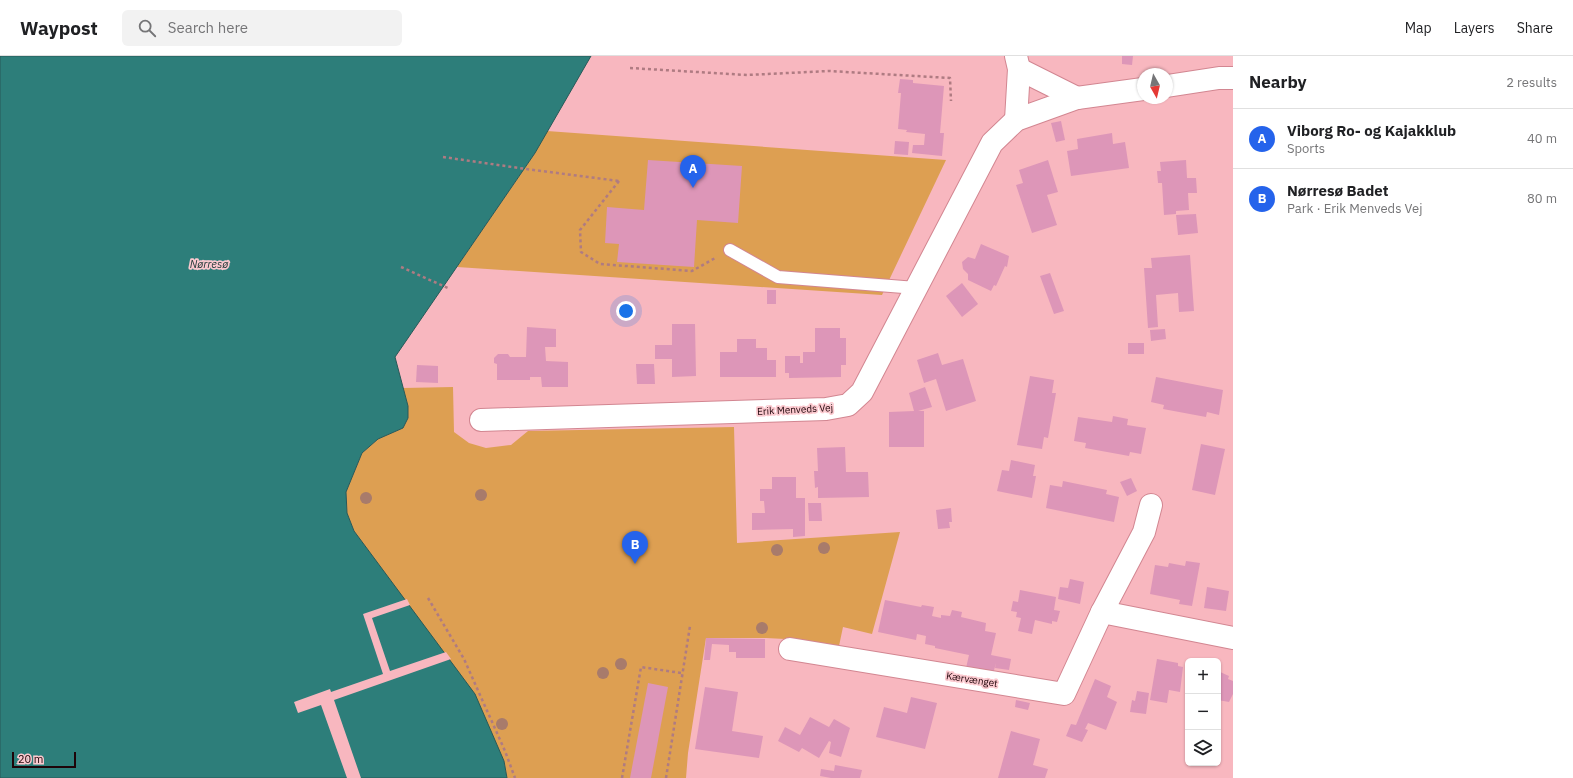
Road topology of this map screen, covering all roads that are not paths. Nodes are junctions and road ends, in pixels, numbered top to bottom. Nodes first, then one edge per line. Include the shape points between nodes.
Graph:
1 (1017, 62) edge
2 (1233, 78) edge
3 (1173, 85) edge
4 (1137, 90) edge
5 (1077, 98) junction
6 (1016, 120) junction
7 (730, 250) road end
8 (916, 288) junction
9 (481, 420) dead end
10 (1151, 505) dead end
11 (1102, 612) junction
12 (1233, 638) edge
13 (790, 649) dead end

1 - 5 street
1 - 6 street
2 - 3 street
4 - 5 street, Erik Menveds Vej
5 - 6 street, Erik Menveds Vej
6 - 8 street, Erik Menveds Vej via 992,143
7 - 8 lane via 778,277
8 - 9 street, Erik Menveds Vej via 862,392 848,405 826,409
10 - 11 street, Kærvænget via 1144,532
11 - 12 street
11 - 13 street, Kærvænget via 1064,694

